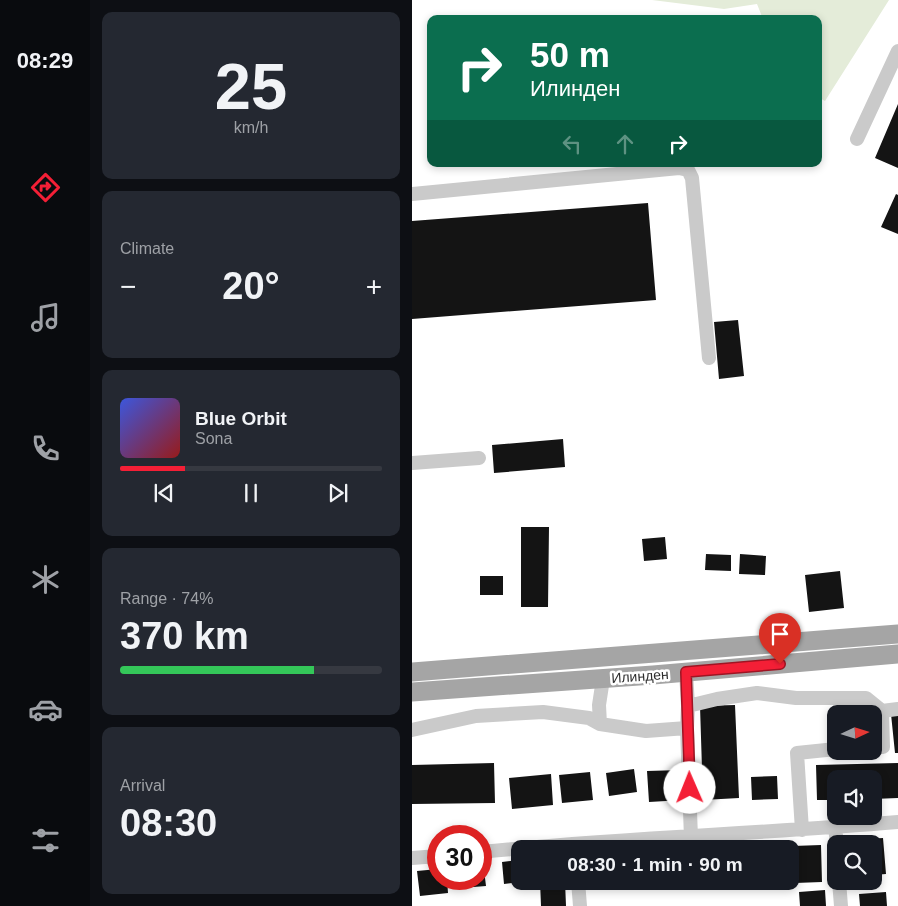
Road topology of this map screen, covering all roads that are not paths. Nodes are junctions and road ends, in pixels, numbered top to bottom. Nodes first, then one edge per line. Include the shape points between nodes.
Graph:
1 (898, 51) edge
2 (857, 138) dead end
3 (412, 194) edge
4 (709, 358) dead end
5 (479, 458) dead end
6 (412, 463) edge
7 (898, 634) edge
8 (898, 654) edge
9 (412, 672) edge
10 (686, 672) junction
11 (603, 679) junction
12 (412, 692) edge
13 (875, 705) edge
14 (688, 706) junction
15 (898, 709) edge
16 (882, 710) joint
17 (600, 724) junction
18 (687, 728) junction
19 (412, 730) edge
20 (882, 747) edge
21 (827, 750) edge
22 (898, 822) edge
23 (835, 827) junction
24 (802, 830) junction
25 (836, 835) edge
26 (691, 838) junction
27 (662, 840) edge
28 (511, 850) edge
29 (492, 851) edge
30 (427, 857) edge
31 (412, 858) edge
32 (579, 890) edge
33 (840, 890) edge
34 (580, 906) edge
35 (841, 906) edge

1 - 2 street
3 - 4 street via 679,168 688,170 692,178
5 - 6 street
7 - 9 main road, Илинден
8 - 10 main road, Илинден
10 - 11 main road, Илинден
10 - 14 street
11 - 12 main road, Илинден
11 - 17 street
13 - 14 street via 866,698 796,698 757,693
14 - 18 street
15 - 16 street
16 - 20 street
17 - 18 street via 646,731
17 - 19 street via 589,718 543,712 476,716
18 - 26 street
21 - 24 street via 797,753
22 - 23 street
23 - 24 street
23 - 25 street
24 - 26 street
26 - 27 street
28 - 29 street
30 - 31 street
32 - 34 street
33 - 35 street

